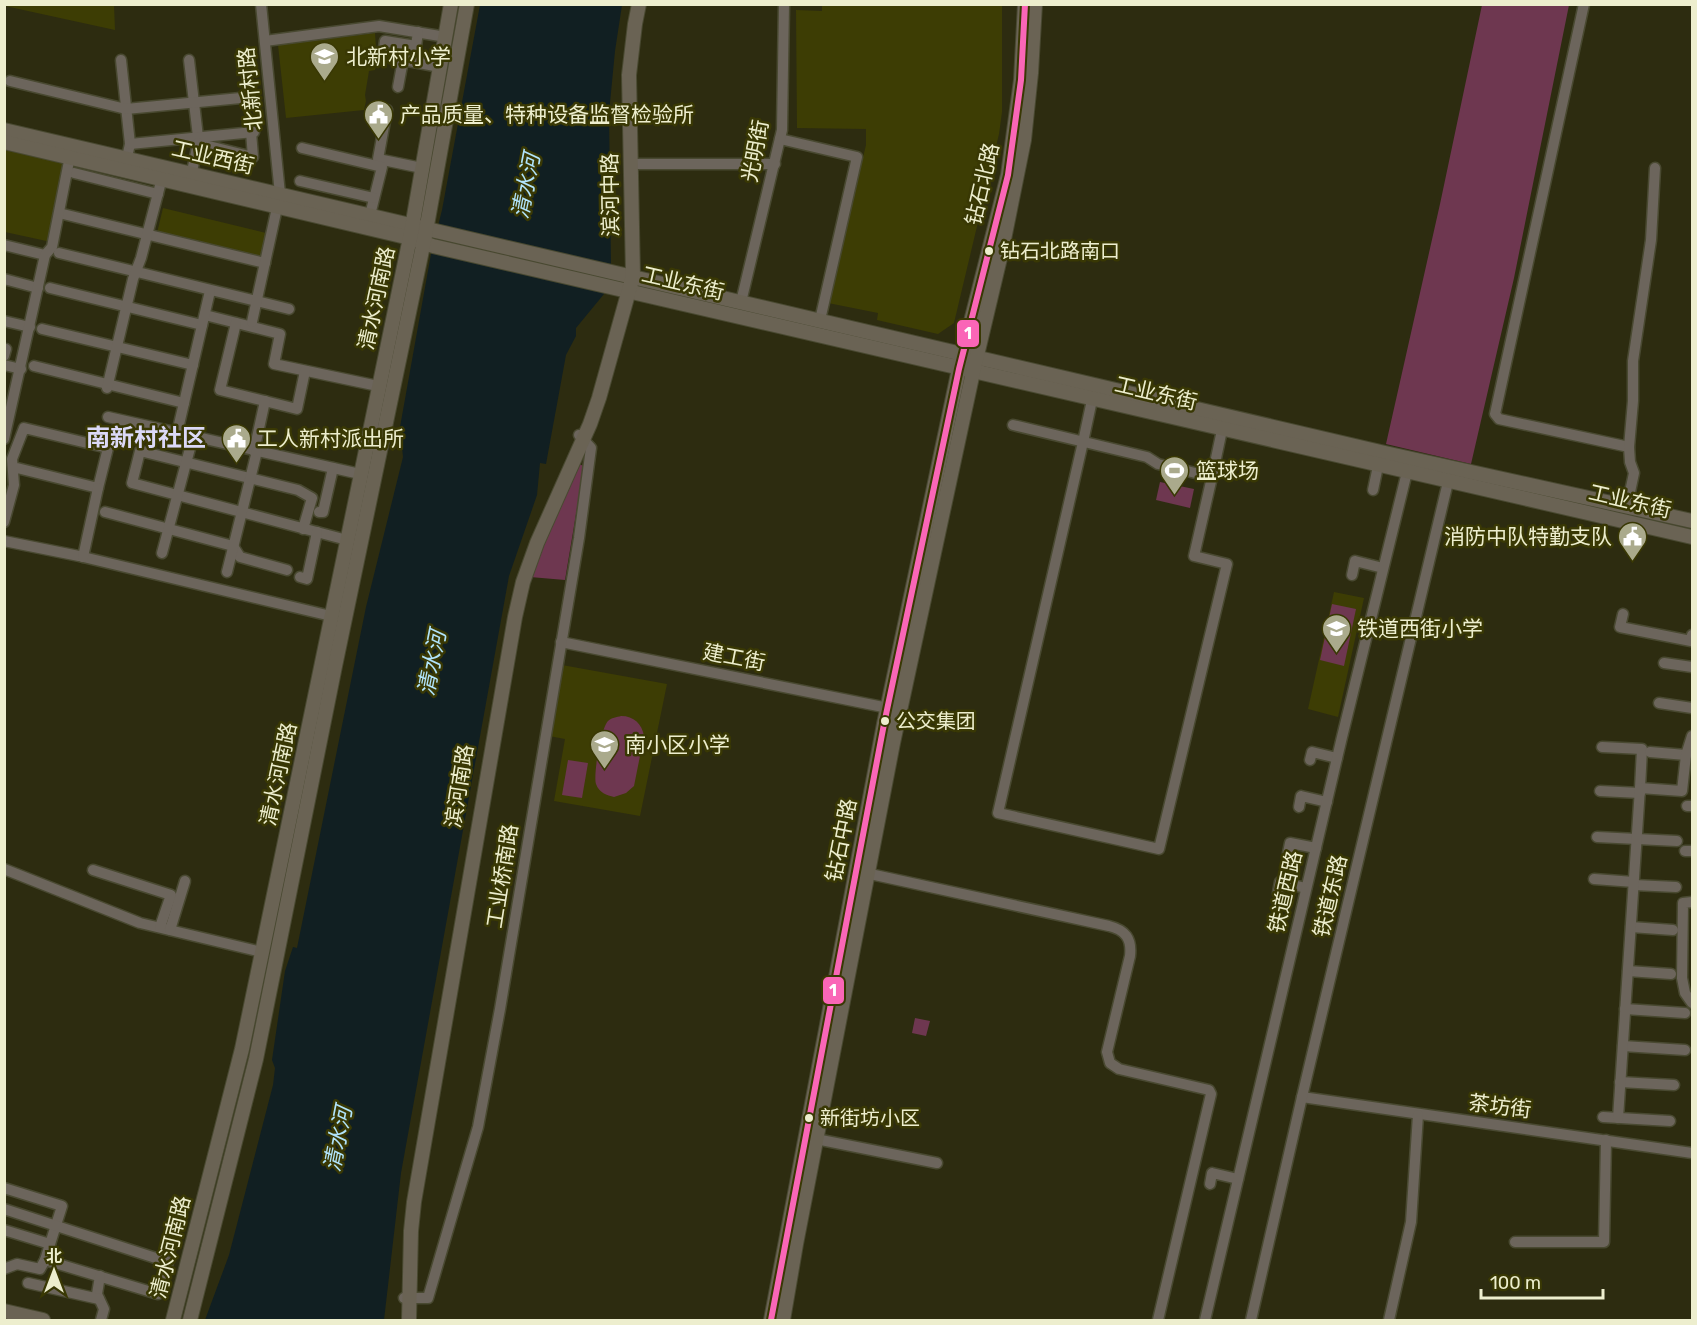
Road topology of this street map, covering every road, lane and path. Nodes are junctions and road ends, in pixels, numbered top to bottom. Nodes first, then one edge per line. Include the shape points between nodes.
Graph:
1 (261, 4) edge
2 (451, 4) edge
3 (467, 4) edge
4 (631, 4) edge
5 (639, 4) edge
6 (784, 4) edge
7 (1025, 4) edge
8 (1035, 4) edge
9 (1584, 4) edge
10 (418, 32) junction
11 (446, 36) junction
12 (265, 41) junction
13 (384, 48) dead end
14 (121, 60) dead end
15 (189, 60) dead end
16 (440, 67) junction
17 (10, 81) dead end
18 (398, 87) dead end
19 (251, 97) dead end
20 (195, 102) junction
21 (126, 109) junction
22 (387, 110) dead end
23 (4, 129) edge
24 (780, 139) junction
25 (198, 140) junction
26 (4, 142) edge
27 (130, 144) junction
28 (302, 148) dead end
29 (71, 151) junction
30 (126, 164) junction
31 (631, 164) junction
32 (775, 164) junction
33 (422, 168) junction
34 (1655, 168) dead end
35 (74, 173) dead end
36 (162, 178) junction
37 (190, 179) junction
38 (300, 181) dead end
39 (158, 194) junction
40 (374, 198) junction
41 (278, 200) junction
42 (415, 208) junction
43 (63, 214) dead end
44 (370, 215) junction
45 (386, 226) junction
46 (411, 232) junction
47 (147, 235) junction
48 (428, 242) junction
49 (4, 245) edge
50 (59, 253) dead end
51 (45, 255) junction
52 (405, 262) junction
53 (265, 263) junction
54 (136, 272) junction
55 (623, 274) junction
56 (4, 279) edge
57 (38, 288) junction
58 (50, 288) dead end
59 (621, 290) junction
60 (210, 291) junction
61 (256, 302) junction
62 (741, 302) junction
63 (126, 307) junction
64 (289, 309) dead end
65 (203, 320) junction
66 (820, 320) junction
67 (4, 321) edge
68 (252, 322) dead end
69 (236, 323) junction
70 (30, 327) junction
71 (42, 329) dead end
72 (117, 346) junction
73 (4, 349) edge
74 (4, 356) edge
75 (970, 356) junction
76 (4, 365) edge
77 (193, 365) junction
78 (34, 366) dead end
79 (21, 369) junction
80 (305, 370) junction
81 (966, 370) junction
82 (108, 386) junction
83 (378, 386) junction
84 (4, 388) edge
85 (16, 390) junction
86 (1092, 400) junction
87 (265, 401) junction
88 (184, 403) junction
89 (8, 408) edge
90 (108, 417) dead end
91 (1013, 425) dead end
92 (1222, 430) junction
93 (177, 433) junction
94 (193, 437) junction
95 (581, 437) junction
96 (4, 439) edge
97 (1083, 442) junction
98 (1629, 447) junction
99 (255, 451) junction
100 (186, 462) junction
101 (13, 466) junction
102 (1378, 466) junction
103 (333, 468) junction
104 (1407, 472) junction
105 (360, 474) junction
106 (1212, 477) junction
107 (250, 478) junction
108 (1448, 482) junction
109 (98, 488) junction
110 (1373, 490) dead end
111 (177, 495) junction
112 (1604, 501) junction
113 (1627, 506) junction
114 (105, 512) dead end
115 (242, 512) junction
116 (319, 512) dead end
117 (1656, 513) junction
118 (1601, 516) junction
119 (1692, 521) edge
120 (4, 522) edge
121 (1653, 528) junction
122 (168, 529) junction
123 (303, 529) junction
124 (317, 532) junction
125 (1692, 537) edge
126 (347, 540) junction
127 (4, 541) edge
128 (233, 546) junction
129 (162, 553) dead end
130 (82, 557) junction
131 (1383, 568) junction
132 (287, 570) dead end
133 (227, 573) dead end
134 (1352, 575) dead end
135 (300, 577) dead end
136 (1623, 614) dead end
137 (332, 616) junction
138 (1692, 635) edge
139 (561, 642) junction
140 (1664, 663) dead end
141 (1692, 668) edge
142 (1659, 704) dead end
143 (1692, 708) edge
144 (894, 709) junction
145 (1692, 736) edge
146 (1602, 747) dead end
147 (1650, 752) dead end
148 (1686, 754) junction
149 (1337, 758) junction
150 (1310, 760) dead end
151 (1600, 791) dead end
152 (1640, 791) junction
153 (1327, 802) junction
154 (1299, 807) dead end
155 (1597, 837) dead end
156 (1637, 839) junction
157 (1677, 842) dead end
158 (1316, 848) junction
159 (1288, 853) dead end
160 (4, 869) edge
161 (93, 870) dead end
162 (862, 872) junction
163 (1594, 879) dead end
164 (185, 881) dead end
165 (1634, 883) junction
166 (1676, 887) dead end
167 (1306, 888) junction
168 (1278, 893) dead end
169 (1692, 902) edge
170 (1631, 927) junction
171 (165, 929) junction
172 (1673, 930) dead end
173 (262, 952) junction
174 (1628, 971) junction
175 (1671, 974) dead end
176 (1692, 1003) edge
177 (1625, 1010) junction
178 (1685, 1013) dead end
179 (1623, 1046) junction
180 (1685, 1050) dead end
181 (1620, 1082) junction
182 (1674, 1085) dead end
183 (1302, 1097) junction
184 (1418, 1115) junction
185 (1603, 1117) dead end
186 (1618, 1118) junction
187 (1670, 1121) dead end
188 (811, 1138) junction
189 (1606, 1140) junction
190 (1692, 1153) edge
191 (937, 1162) dead end
192 (1238, 1179) junction
193 (1210, 1184) dead end
194 (4, 1188) edge
195 (4, 1209) edge
196 (56, 1225) junction
197 (4, 1230) edge
198 (1515, 1242) dead end
199 (50, 1244) junction
200 (45, 1260) junction
201 (4, 1269) edge
202 (100, 1276) junction
203 (28, 1283) dead end
204 (406, 1298) junction
205 (99, 1299) junction
206 (4, 1311) edge
207 (172, 1318) edge
208 (42, 1320) edge
209 (101, 1320) edge
210 (190, 1320) edge
211 (403, 1320) edge
212 (409, 1320) edge
213 (771, 1320) edge
214 (783, 1320) edge
215 (1158, 1320) edge
216 (1205, 1320) edge
217 (1251, 1320) edge
218 (1389, 1320) edge

1 - 12 street, 北新村路
2 - 11 main road, 清水河南路
3 - 48 main road via 428,218
4 - 55 main road, 滨河中路 via 621,70
5 - 31 main road, 滨河中路 via 629,75
6 - 24 street, 光明街
7 - 75 main road, 钻石北路 via 1021,80 1008,174
8 - 75 main road, 钻石北路 via 1024,140 1001,254
9 - 98 street via 1495,414 1500,419
10 - 11 street
10 - 12 street via 379,26
10 - 13 street via 416,46 385,41
11 - 16 main road, 清水河南路
12 - 41 street, 北新村路
14 - 21 street
15 - 20 street
16 - 18 street via 403,60
16 - 33 main road, 清水河南路
17 - 21 street
19 - 20 street
20 - 21 street
20 - 25 street
21 - 27 street
22 - 33 street via 378,159
23 - 29 main road, 工业西街
24 - 32 street, 光明街
24 - 66 street via 857,157
25 - 25 street via 252,132 253,157
25 - 27 street
25 - 37 street
26 - 29 main road, 工业西街
27 - 30 street
28 - 40 street via 382,167
29 - 30 main road, 工业西街
29 - 51 street via 52,247
30 - 36 main road, 工业西街
30 - 37 main road, 工业西街
31 - 32 street
31 - 55 main road, 滨河中路
32 - 62 street, 光明街
33 - 42 main road, 清水河南路
34 - 98 street via 1651,240 1635,341
35 - 39 street
36 - 37 main road, 工业西街
36 - 39 street
37 - 41 main road, 工业西街
38 - 40 street
39 - 47 street
40 - 44 street
41 - 44 main road, 工业西街
41 - 45 main road, 工业西街
41 - 53 street, 北新村路
42 - 45 main road
42 - 46 main road, 清水河南路
43 - 47 street
44 - 45 main road, 工业西街
45 - 46 main road, 工业西街
45 - 52 main road via 399,243
46 - 48 main road, 工业西街
46 - 52 main road, 清水河南路
47 - 53 street
47 - 54 street
48 - 55 main road, 工业东街
48 - 59 main road, 工业东街
48 - 210 main road, 清水河南路 via 335,666 256,1059
49 - 51 street
50 - 54 street
51 - 57 street
52 - 83 main road, 清水河南路
53 - 61 street, 北新村路
54 - 60 street
54 - 63 street
55 - 59 main road, 滨河南路
55 - 62 main road, 工业东街
56 - 57 street
57 - 70 street
58 - 63 street
59 - 81 main road, 工业东街
59 - 95 main road, 滨河南路 via 599,398
60 - 61 street
60 - 65 street
61 - 64 street
61 - 68 street, 北新村路
62 - 66 main road, 工业东街
63 - 65 street
63 - 72 street
65 - 69 street
65 - 77 street
66 - 75 main road, 工业东街
67 - 70 street
69 - 80 street via 280,334 274,364
69 - 87 street via 220,390
70 - 79 street
71 - 72 street
72 - 77 street
72 - 82 street
73 - 74 street
75 - 81 main road, 钻石北路
75 - 112 main road, 工业东街
76 - 79 street
77 - 88 street
78 - 82 street
79 - 85 street
80 - 83 street
80 - 87 street via 297,408
81 - 86 main road, 工业东街
81 - 144 main road, 钻石中路
82 - 88 street
83 - 105 main road, 清水河南路
84 - 85 street
85 - 89 street
86 - 92 main road, 工业东街
86 - 97 street
87 - 99 street
88 - 93 street
89 - 96 street
90 - 93 street
91 - 97 street
92 - 102 main road, 工业东街
92 - 106 street
93 - 94 street
94 - 99 street
94 - 100 street
95 - 139 street, 工业桥南路 via 591,448
95 - 204 main road, 滨河南路 via 537,543 515,617 414,1202
97 - 106 street
97 - 106 street via 998,813 1159,849 1227,564 1194,556
98 - 113 street via 1634,473
99 - 103 street
99 - 107 street
100 - 107 street
100 - 111 street
100 - 111 street via 140,450 132,483
101 - 109 street
101 - 109 street via 24,428 108,448
101 - 120 street via 14,484
102 - 104 main road, 工业东街
102 - 110 street
103 - 105 street
103 - 116 street via 323,512
104 - 108 main road, 工业东街
104 - 131 street, 铁道西路
105 - 126 main road, 清水河南路
107 - 115 street
107 - 123 street via 298,490 312,498
108 - 118 main road, 工业东街
108 - 183 street, 铁道东路
109 - 130 street
111 - 115 street
111 - 122 street
112 - 113 main road, 工业东街
112 - 118 main road
113 - 117 main road, 工业东街
114 - 122 street
115 - 123 street
115 - 128 street
117 - 119 main road, 工业东街
117 - 121 main road
118 - 121 main road, 工业东街
121 - 125 main road, 工业东街
122 - 128 street
122 - 129 street
123 - 124 street
124 - 126 street
124 - 135 street via 307,579
126 - 137 main road, 清水河南路
127 - 130 street
128 - 132 street via 240,557
128 - 133 street
130 - 137 street
131 - 134 street via 1355,561
131 - 149 street, 铁道西路
136 - 138 street via 1620,627 1691,641
137 - 173 main road, 清水河南路
139 - 144 street, 建工街
139 - 204 street, 工业桥南路 via 478,1127 429,1298
140 - 141 street
142 - 143 street
144 - 162 main road, 钻石中路
145 - 148 street
146 - 152 street via 1642,749
147 - 148 street
148 - 152 street via 1682,791
149 - 150 street via 1312,752
149 - 153 street, 铁道西路
151 - 152 street
152 - 156 street
153 - 154 street via 1301,796
153 - 158 street, 铁道西路
155 - 156 street
156 - 157 street
156 - 165 street
158 - 159 street via 1290,843
158 - 167 street, 铁道西路
160 - 171 street
161 - 171 street via 171,895
162 - 188 main road, 钻石中路
162 - 215 street via 1118,928 1128,938 1130,956 1107,1052 1110,1063 1119,1069 1209,1090 1210,1094
163 - 165 street
164 - 171 street
165 - 166 street
165 - 170 street
167 - 168 street via 1280,882
167 - 192 street, 铁道西路
169 - 176 street via 1683,903 1682,978
170 - 172 street
170 - 174 street
171 - 173 street
173 - 207 main road, 清水河南路 via 236,1078
174 - 175 street
174 - 177 street
177 - 178 street
177 - 179 street
179 - 180 street
179 - 181 street
181 - 182 street
181 - 186 street
183 - 184 street, 茶坊街
183 - 217 street, 铁道东路
184 - 189 street, 茶坊街
184 - 218 street via 1411,1222
185 - 186 street
186 - 187 street
188 - 191 street
188 - 213 main road, 钻石中路
188 - 214 main road, 钻石中路
189 - 190 street, 茶坊街
189 - 198 street via 1604,1242
192 - 193 street via 1212,1173
192 - 216 street, 铁道西路
194 - 196 street via 62,1206
195 - 196 street
196 - 199 street
196 - 202 street via 168,1262 158,1294
197 - 199 street
199 - 200 street
200 - 201 street via 40,1269 16,1264
200 - 202 street
202 - 205 street
203 - 205 street
204 - 211 main road, 滨河南路
204 - 212 main road, 滨河南路
205 - 209 street via 104,1309
206 - 208 main road

